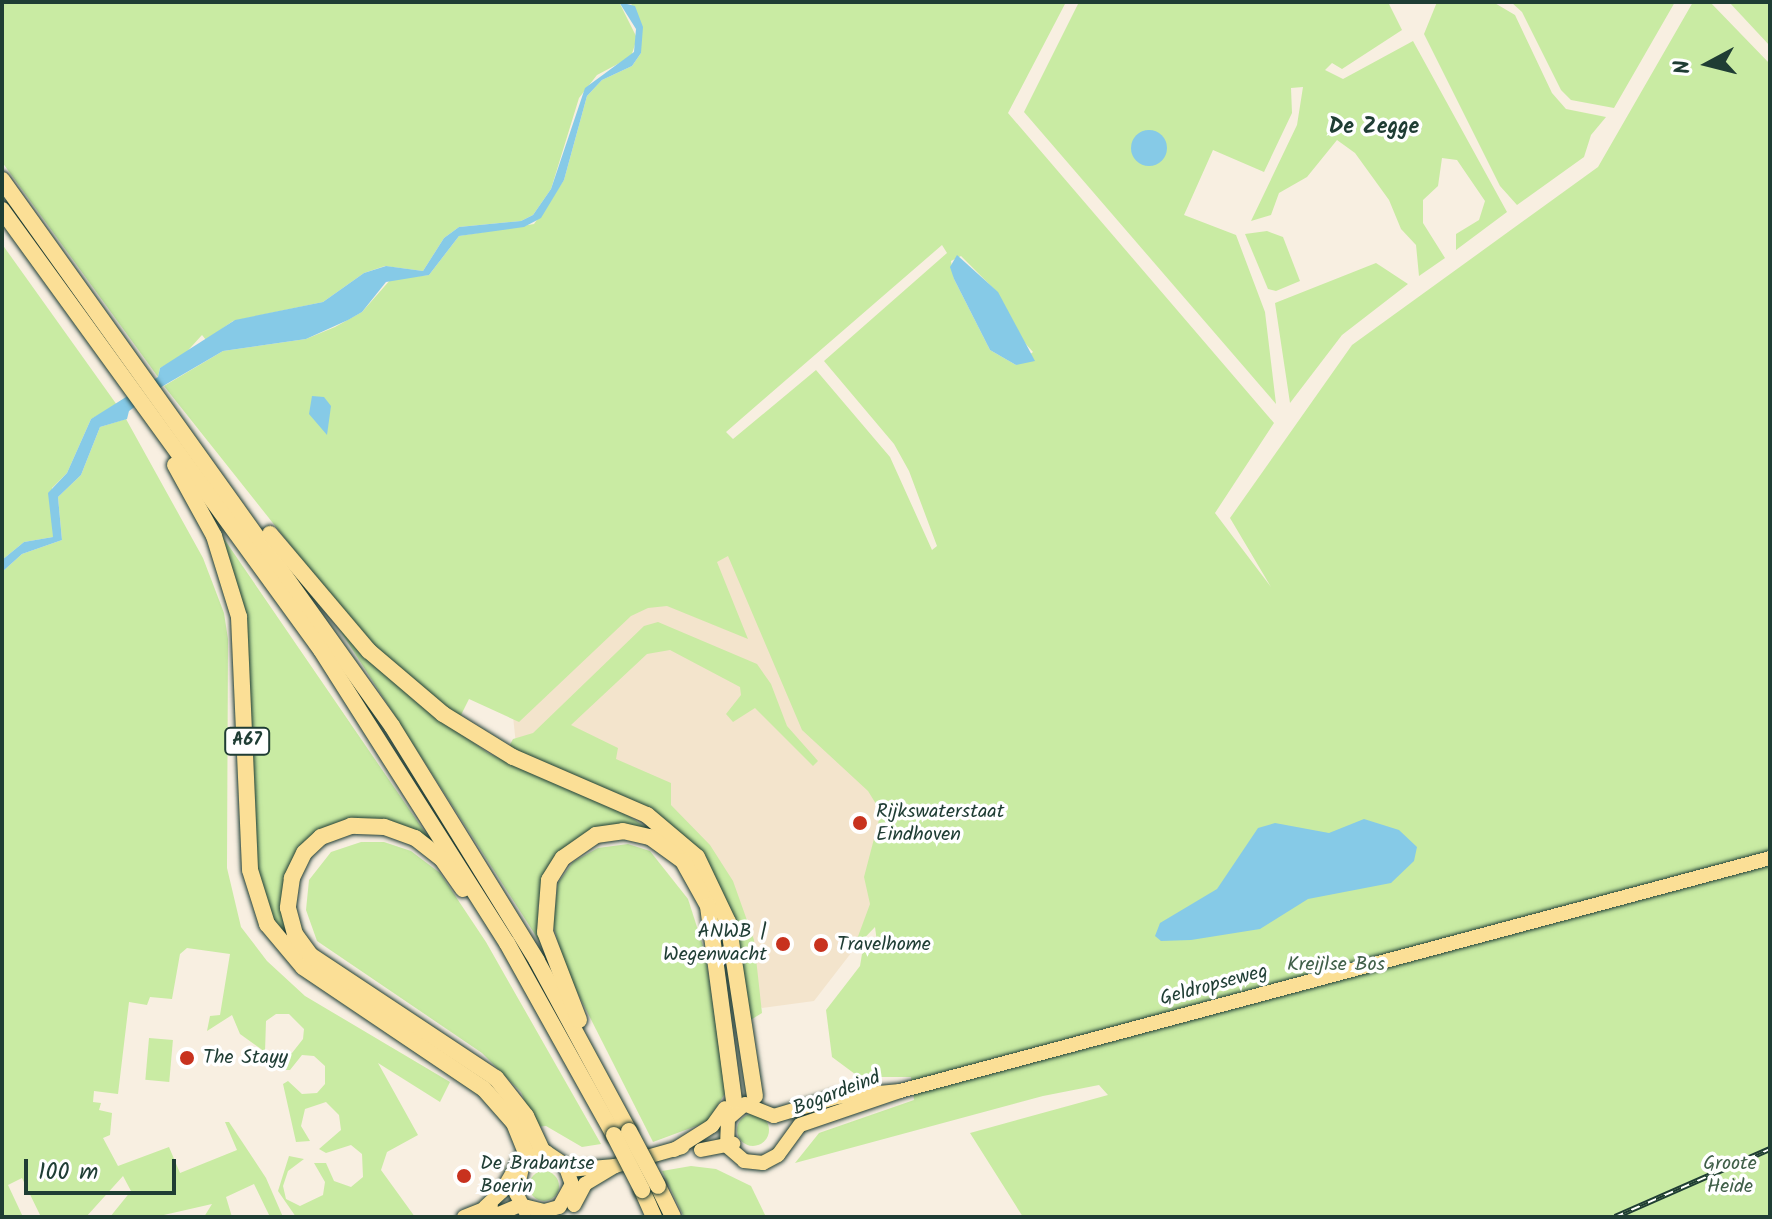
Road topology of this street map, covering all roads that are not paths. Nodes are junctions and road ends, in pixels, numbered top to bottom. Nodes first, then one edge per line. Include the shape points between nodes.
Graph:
1 (2, 180) edge
2 (2, 210) edge
3 (145, 393) junction
4 (226, 491) junction
5 (1770, 858) edge
6 (507, 943) junction
7 (598, 1070) junction
8 (900, 1091) junction
9 (742, 1100) junction
10 (778, 1112) junction
11 (621, 1133) junction
12 (724, 1136) junction
13 (674, 1150) junction
14 (530, 1157) junction
15 (764, 1158) junction
16 (615, 1166) junction
17 (569, 1173) junction
18 (650, 1188) junction
19 (520, 1202) edge
20 (489, 1212) edge
21 (560, 1213) edge
22 (464, 1217) edge
23 (504, 1217) edge
24 (654, 1217) edge
25 (673, 1217) edge

1 - 3 highway, A67
2 - 3 highway, A67
3 - 4 highway, A67
3 - 6 highway, A67 via 321,650
3 - 14 highway, A67 via 214,536 236,600 245,656 250,870 267,924 303,967 478,1083 507,1117
4 - 7 highway, A67 via 392,726
4 - 9 highway, A67 via 258,518 369,651 420,696 513,757 647,815 697,857 728,922
5 - 8 main road, Geldropseweg
6 - 11 highway, A67
6 - 14 highway, A67 via 433,851 395,829 351,826 321,837 304,853 289,887 292,924 310,955 485,1069 517,1102
7 - 9 highway, A67 via 548,942 544,897 553,872 570,851 596,835 623,831 650,837 670,849 704,894 715,934 732,1073
7 - 11 highway, A67
8 - 10 main road, Bogardeind via 872,1091
8 - 15 main road, Bogardeind via 800,1125 778,1155
9 - 10 main road
9 - 12 main road
10 - 15 main road via 780,1138
11 - 18 highway, A67, bridge
12 - 13 main road
12 - 13 main road via 701,1150
12 - 15 main road via 749,1155
13 - 16 main road
14 - 17 main road via 556,1157
14 - 19 main road
16 - 17 main road
16 - 21 main road via 581,1189
17 - 21 main road via 569,1196
18 - 24 highway, A67
18 - 25 highway, A67
19 - 20 main road
19 - 21 main road
19 - 23 main road
20 - 22 main road

